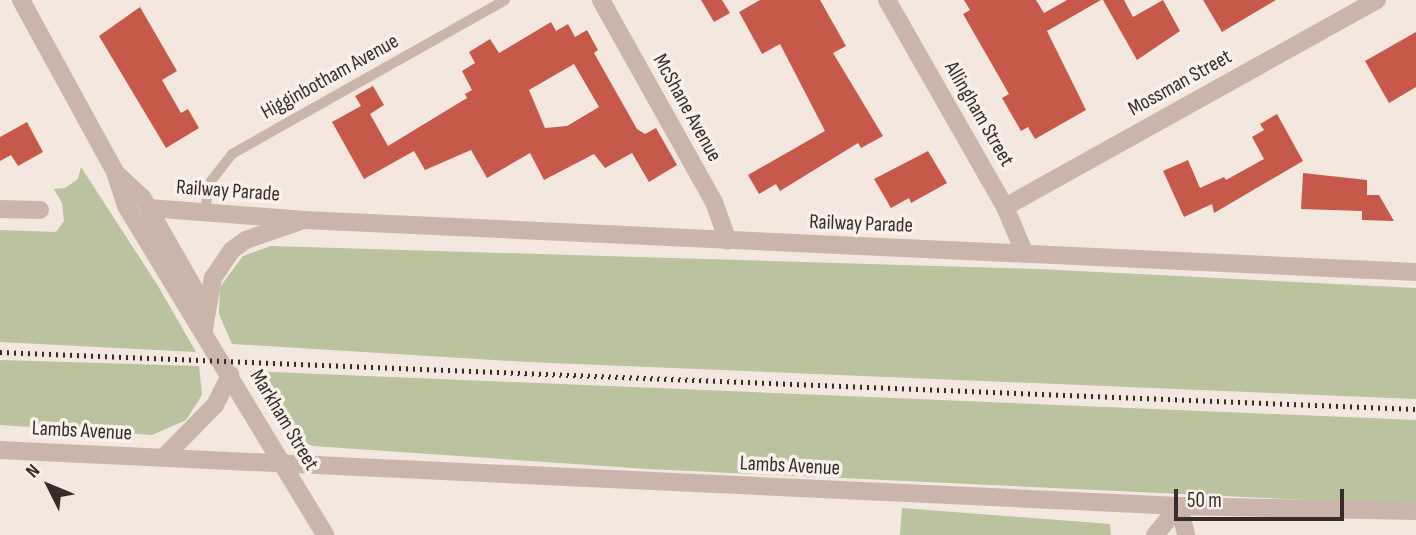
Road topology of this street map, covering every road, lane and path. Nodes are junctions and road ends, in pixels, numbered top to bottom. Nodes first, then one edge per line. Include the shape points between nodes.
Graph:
1 (21, 0) edge
2 (505, 0) edge
3 (601, 0) edge
4 (887, 0) edge
5 (1377, 0) edge
6 (115, 172) junction
7 (1006, 206) junction
8 (149, 208) junction
9 (0, 209) edge
10 (40, 210) dead end
11 (204, 212) junction
12 (304, 220) junction
13 (728, 241) junction
14 (1025, 254) junction
15 (1416, 272) edge
16 (206, 320) junction
17 (230, 375) junction
18 (0, 450) edge
19 (163, 458) junction
20 (284, 462) junction
21 (1178, 506) junction
22 (1416, 511) edge
23 (325, 535) edge
24 (1155, 535) edge
25 (1186, 535) edge

1 - 6 street, Markham Street
2 - 11 lane, Higginbotham Avenue via 232,154 211,181
3 - 13 street, McShane Avenue via 714,202
4 - 7 street, Allingham Street
5 - 7 street, Mossman Street
6 - 8 street, Markham Street
6 - 16 street, Markham Street via 126,206 188,315
7 - 14 street, Allingham Street
8 - 11 street, Railway Parade
8 - 16 street, Markham Street
9 - 10 street
11 - 12 street, Railway Parade
12 - 13 street, Railway Parade
12 - 16 street, Railway Parade via 246,240 232,250 213,278
13 - 14 street, Railway Parade
14 - 15 street, Railway Parade
16 - 17 street, Markham Street
17 - 19 street via 215,405
17 - 20 street, Markham Street
18 - 19 street, Lambs Avenue
19 - 20 street, Lambs Avenue
20 - 21 street, Lambs Avenue
20 - 23 street, Markham Street
21 - 22 street, Lambs Avenue
21 - 24 street
21 - 25 street

